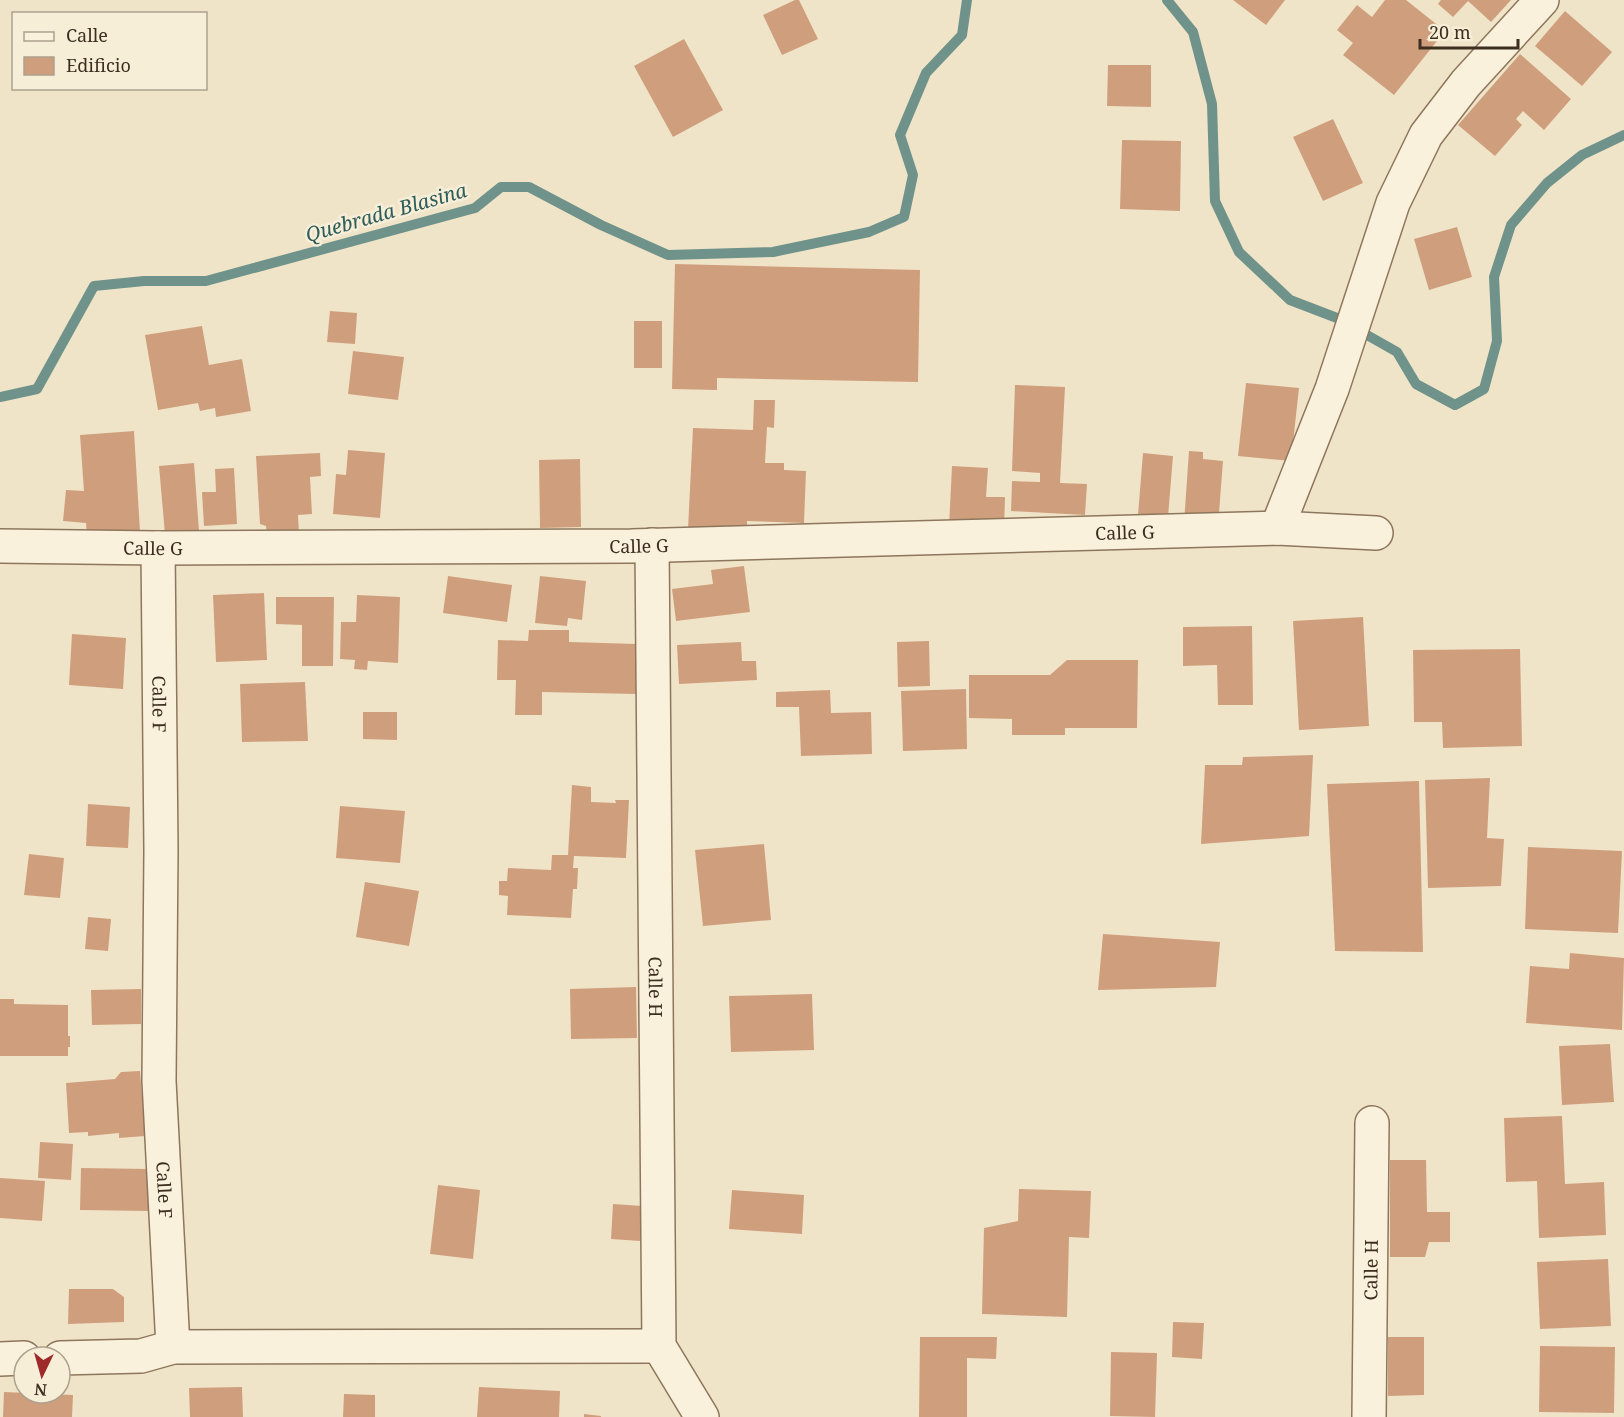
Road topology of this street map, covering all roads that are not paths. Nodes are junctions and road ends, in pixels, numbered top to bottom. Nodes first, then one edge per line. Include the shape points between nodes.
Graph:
1 (1542, 0) edge
2 (1277, 528) junction
3 (1376, 532) dead end
4 (652, 545) junction
5 (0, 546) edge
6 (158, 548) junction
7 (1372, 1123) dead end
8 (173, 1347) junction
9 (659, 1347) junction
10 (72, 1358) edge
11 (702, 1417) edge
12 (1369, 1417) edge

1 - 2 street via 1466,83 1426,135 1393,202 1332,388
2 - 3 street, Calle G
2 - 4 street, Calle G
4 - 6 street, Calle G
4 - 9 street, Calle H
5 - 6 street, Calle G
6 - 8 street, Calle F via 159,1081
7 - 12 street, Calle H
8 - 9 street
8 - 10 street via 141,1356
9 - 11 street

